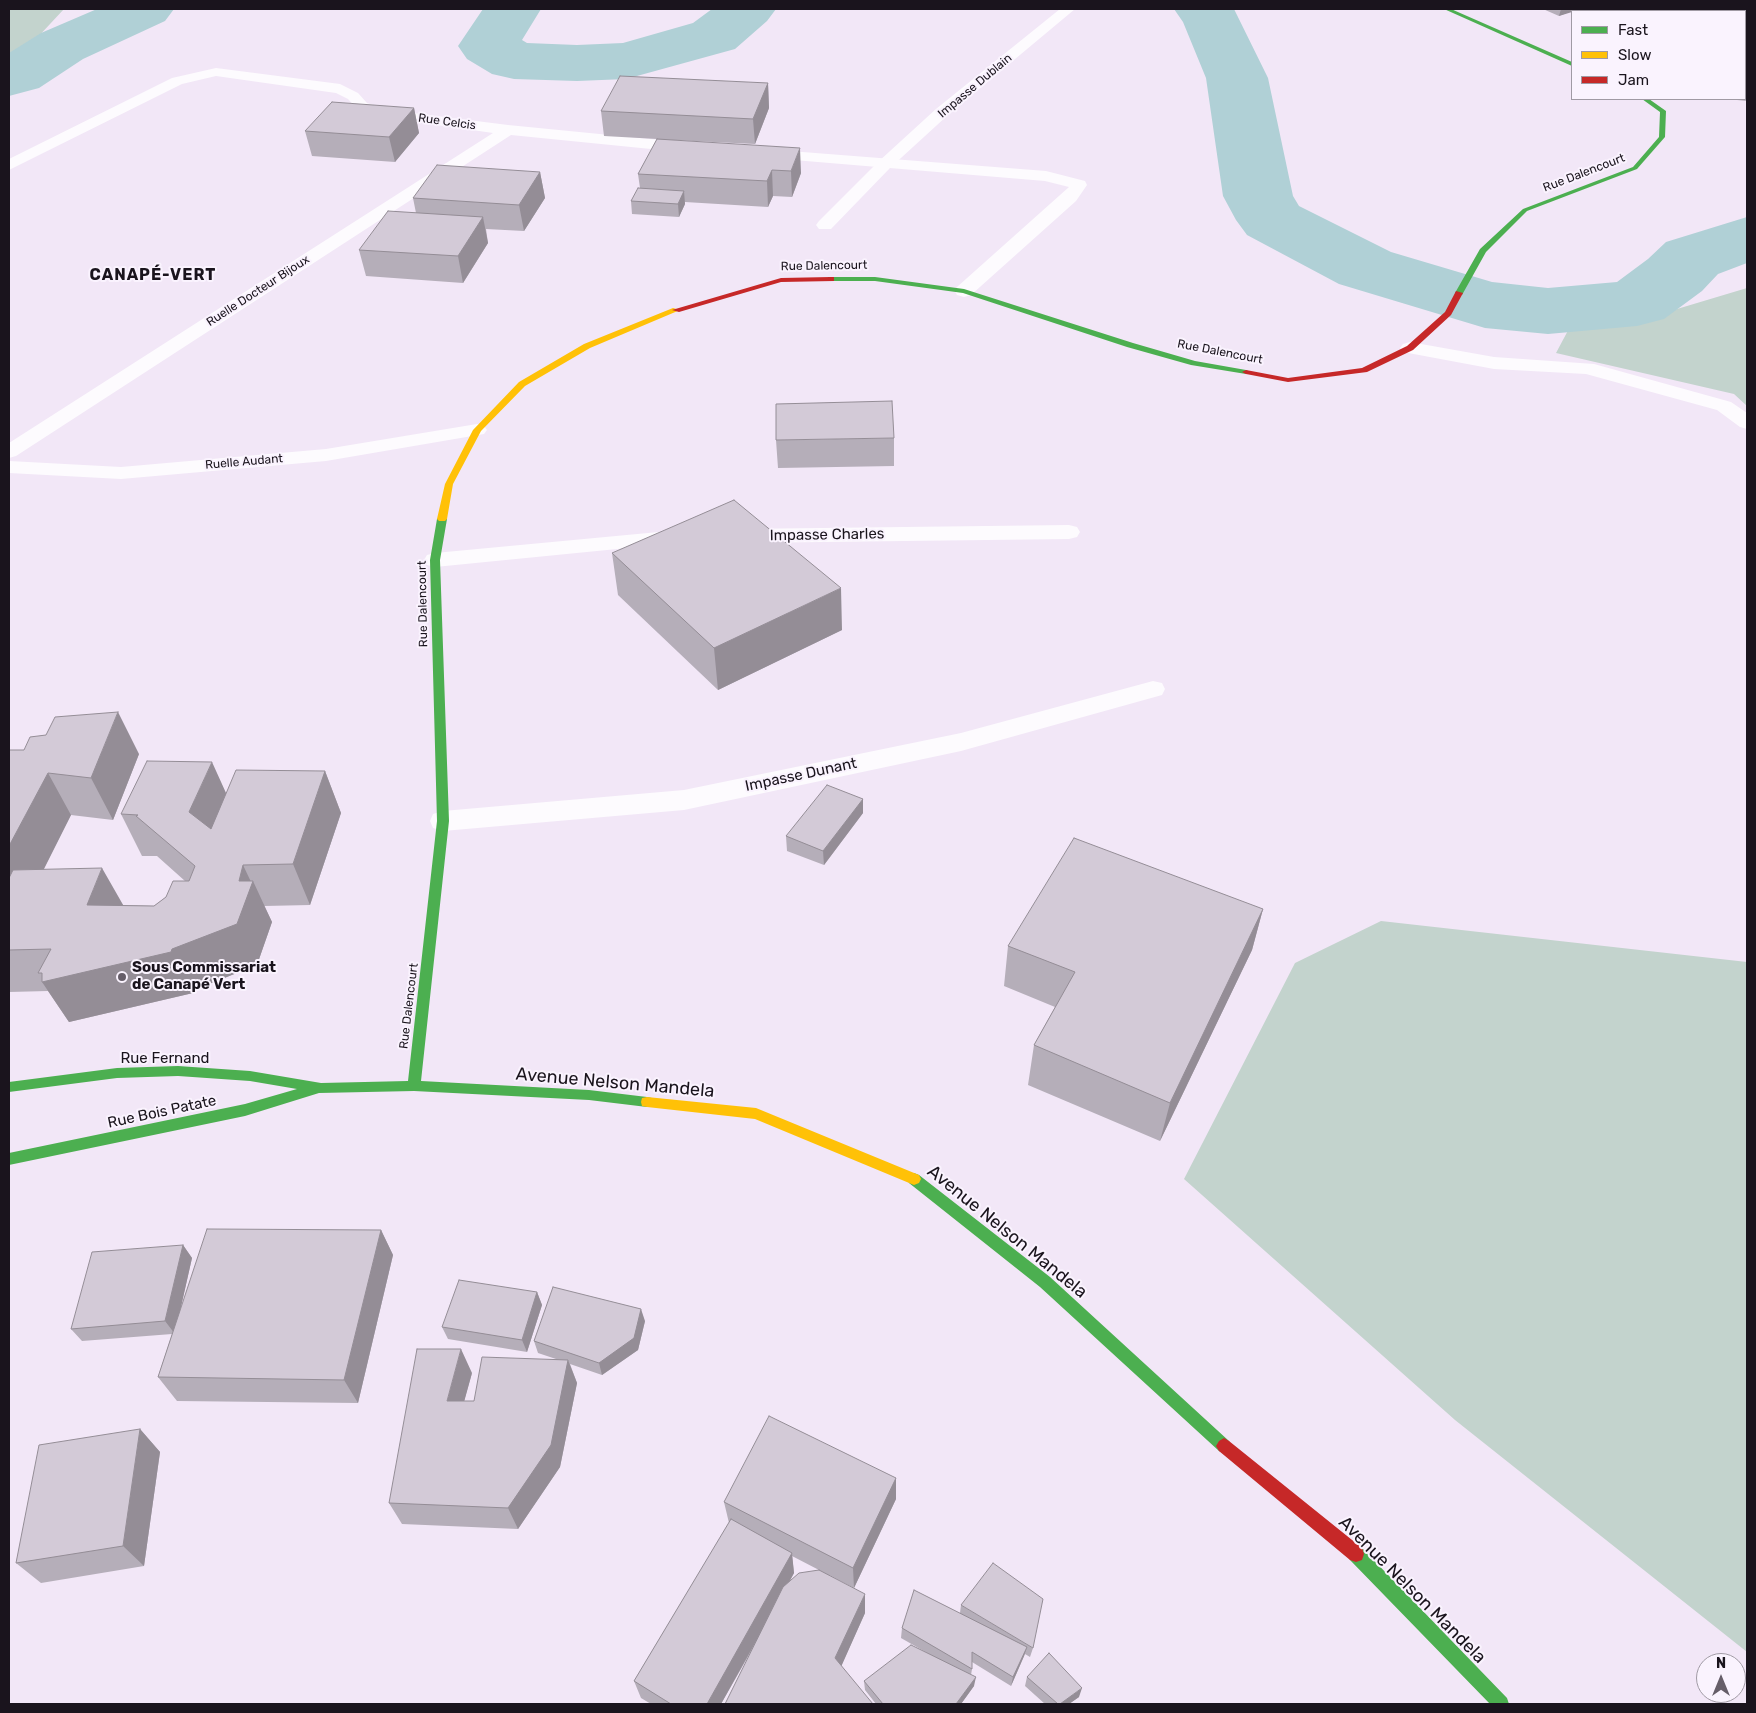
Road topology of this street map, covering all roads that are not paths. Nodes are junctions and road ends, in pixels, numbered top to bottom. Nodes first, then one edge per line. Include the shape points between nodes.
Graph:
1 (1068, 9) edge
2 (1447, 9) edge
3 (1571, 64) edge
4 (1646, 100) edge
5 (508, 130) junction
6 (710, 150) edge
7 (749, 153) edge
8 (9, 165) edge
9 (884, 165) junction
10 (825, 225) dead end
11 (964, 292) junction
12 (1410, 348) junction
13 (1747, 423) edge
14 (477, 430) junction
15 (9, 452) edge
16 (9, 467) edge
17 (1069, 532) dead end
18 (435, 560) junction
19 (1153, 690) dead end
20 (443, 821) junction
21 (414, 1086) junction
22 (9, 1087) edge
23 (320, 1088) junction
24 (9, 1159) edge
25 (1502, 1704) edge

1 - 9 street, Impasse Dublain via 942,112
2 - 3 street
4 - 12 street, Rue Dalencourt via 1663,111 1662,137 1635,168 1525,210 1483,251 1448,313
5 - 6 street, Rue Celcis
5 - 8 street, Rue Celcis via 387,114 362,106 340,89 216,72 177,82
5 - 15 street, Ruelle Docteur Bijoux
7 - 9 street
9 - 10 street, Impasse Dublain
9 - 11 street via 1046,176 1079,185 1070,197
11 - 12 street, Rue Dalencourt via 1194,363 1288,380 1364,370
11 - 14 street, Rue Dalencourt via 875,279 780,280 691,304 587,346 522,384
12 - 13 street via 1494,363 1587,368 1724,406
14 - 16 street, Ruelle Audant via 326,455 130,472
14 - 18 street, Rue Dalencourt via 450,484
17 - 18 street, Impasse Charles via 706,536
18 - 20 street, Rue Dalencourt
19 - 20 street, Impasse Dunant via 961,742 684,800
20 - 21 street, Rue Dalencourt
21 - 23 street, Avenue Nelson Mandela
21 - 25 street, Avenue Nelson Mandela via 589,1095 756,1114 912,1177 1045,1282 1216,1439 1352,1550
22 - 23 street, Rue Fernand via 117,1073 178,1071 250,1076
23 - 24 street, Rue Bois Patate via 245,1110

